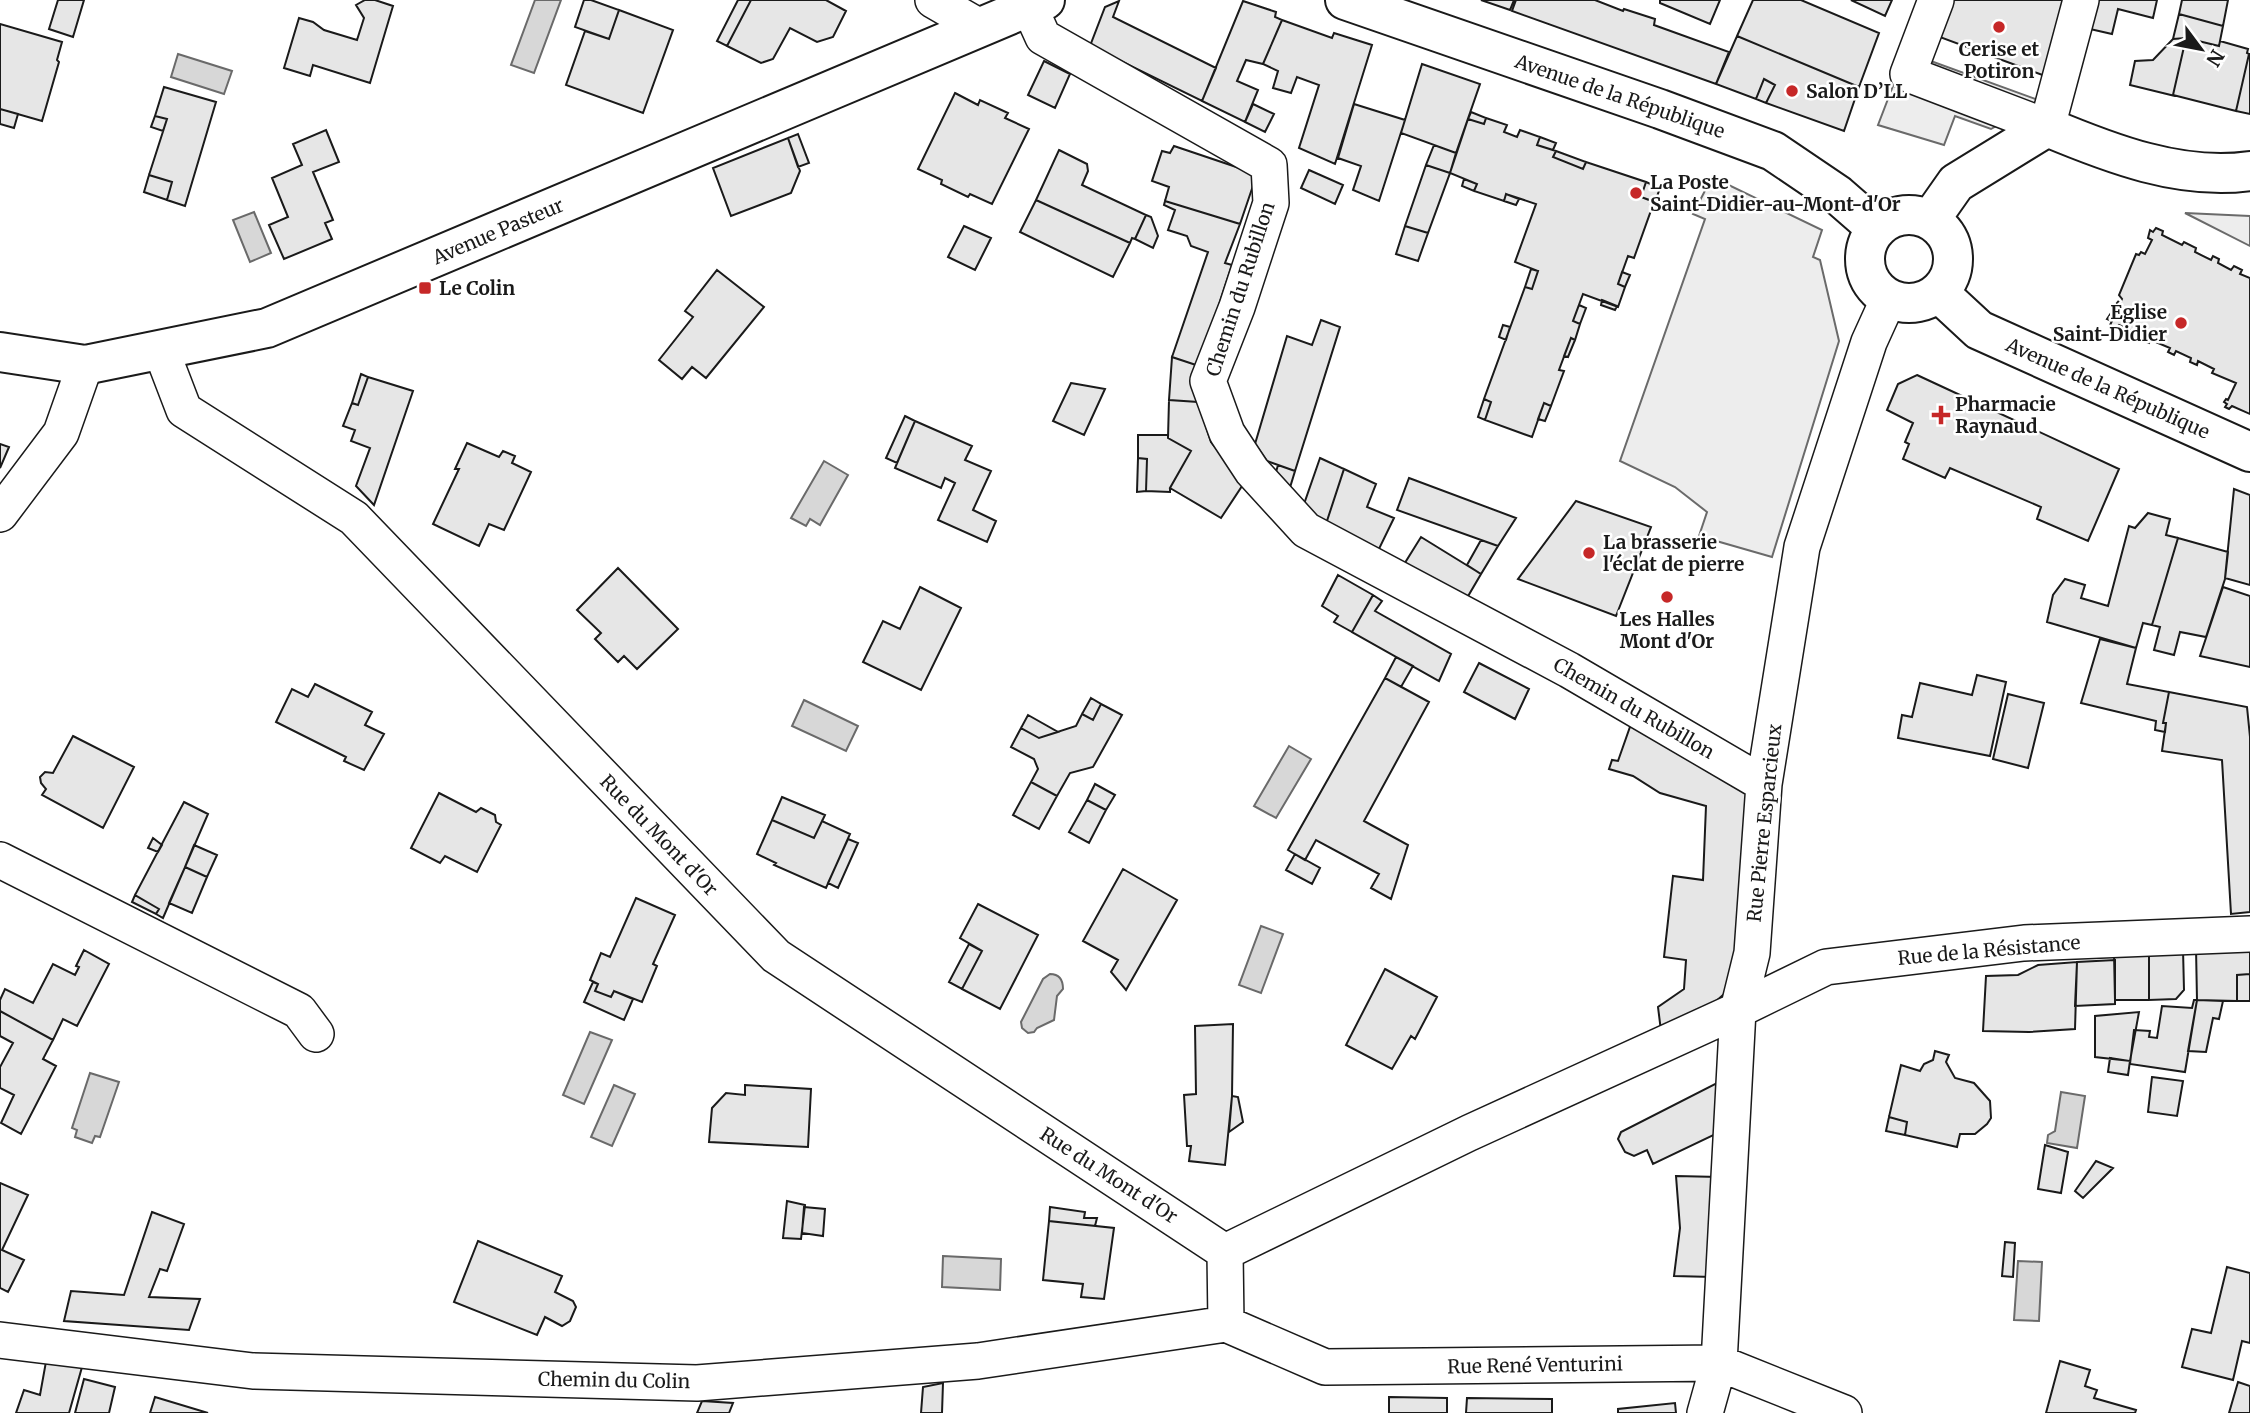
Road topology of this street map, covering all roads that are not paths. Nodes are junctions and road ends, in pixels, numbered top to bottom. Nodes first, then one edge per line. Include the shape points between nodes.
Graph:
1 (933, 0) edge
2 (1345, 0) edge
3 (1936, 0) edge
4 (2081, 0) edge
5 (1037, 3) edge
6 (978, 26) junction
7 (2047, 127) junction
8 (2250, 171) edge
9 (1930, 220) junction
10 (1877, 229) junction
11 (1938, 292) junction
12 (1889, 298) junction
13 (161, 350) junction
14 (0, 352) edge
15 (85, 365) junction
16 (2250, 452) edge
17 (0, 514) edge
18 (1764, 784) junction
19 (0, 860) edge
20 (2250, 934) edge
21 (1738, 1010) junction
22 (316, 1034) dead end
23 (1225, 1252) junction
24 (1226, 1324) junction
25 (0, 1340) edge
26 (1719, 1363) junction
27 (1705, 1413) edge
28 (1844, 1413) edge

1 - 6 street
2 - 10 main road, Avenue de la République via 1773,151 1838,195
3 - 7 street via 1908,75
4 - 7 street
5 - 6 main road
5 - 18 street, Chemin du Rubillon via 1043,37 1269,165 1271,202 1208,381 1227,433 1245,461 1306,530 1569,670
6 - 13 main road, Avenue Pasteur via 267,328
7 - 8 main road via 2155,165 2197,172
7 - 9 main road via 1956,183
9 - 10 main road via 1902,215
9 - 11 main road via 1942,229 1953,254 1947,281
10 - 12 main road via 1869,240 1866,266 1870,279
11 - 12 main road via 1905,303
11 - 16 main road, Avenue de la République via 1979,330
12 - 18 street, Rue Pierre Esparcieux via 1869,342 1802,547
13 - 15 main road, Avenue Pasteur
13 - 23 street, Rue du Mont d'Or via 184,410 354,518 776,956
14 - 15 main road, Avenue Pasteur
15 - 17 street via 61,433
18 - 21 street, Rue Pierre Esparcieux via 1752,953
19 - 22 street via 299,1011
20 - 21 street, Rue de la Résistance via 2024,943 1826,967
21 - 23 street via 1469,1133
21 - 26 street, Rue Pierre Esparcieux
23 - 24 street
24 - 25 street, Chemin du Colin via 978,1361 697,1383 253,1371
24 - 26 street, Rue René Venturini via 1325,1367
26 - 27 street, Rue Pierre Esparcieux
26 - 28 street, Rue René Venturini

